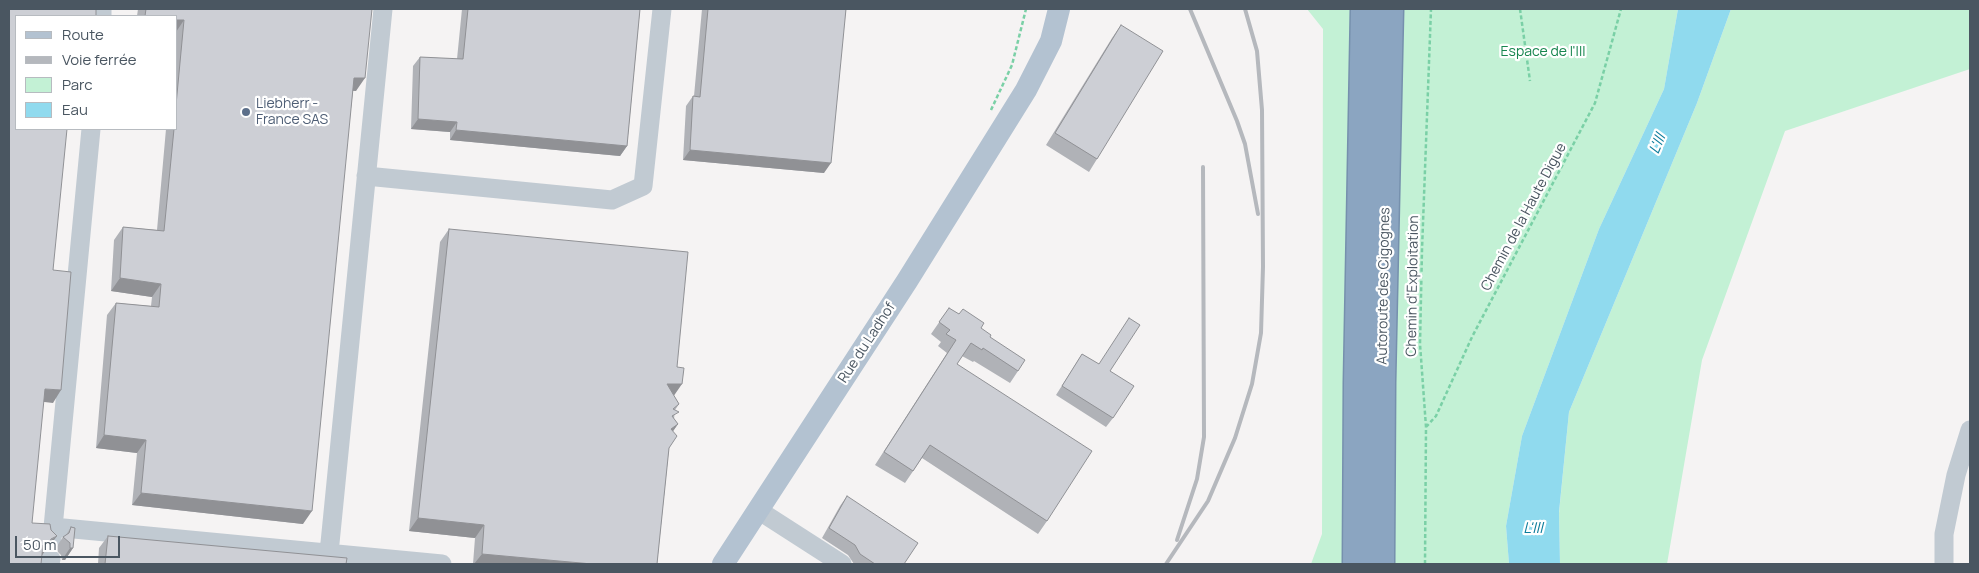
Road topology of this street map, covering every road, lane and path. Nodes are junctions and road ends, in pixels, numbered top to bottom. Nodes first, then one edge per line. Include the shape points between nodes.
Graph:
1 (383, 9) edge
2 (662, 9) edge
3 (1047, 9) edge
4 (1059, 9) edge
5 (1364, 9) edge
6 (1390, 9) edge
7 (1431, 9) edge
8 (1520, 9) edge
9 (1621, 9) edge
10 (1530, 81) dead end
11 (1008, 119) junction
12 (91, 130) edge
13 (366, 176) junction
14 (1426, 427) junction
15 (1970, 430) edge
16 (758, 510) junction
17 (329, 553) junction
18 (385, 561) edge
19 (442, 564) edge
20 (724, 564) edge
21 (842, 564) edge
22 (1356, 564) edge
23 (1381, 564) edge
24 (1425, 564) edge
25 (1944, 564) edge

1 - 13 street
2 - 13 street via 643,186 612,200
3 - 11 main road, Rue du Ladhof via 1031,66
4 - 11 main road, Rue du Ladhof via 1050,41
5 - 22 highway, Autoroute des Cigognes
6 - 23 highway, Autoroute des Cigognes
7 - 14 path, Chemin d'Exploitation via 1420,344
8 - 10 path
9 - 14 path, Chemin de la Haute Digue via 1595,103 1472,337 1436,416
11 - 16 main road, Rue du Ladhof
12 - 17 street via 53,533
13 - 17 street
14 - 24 path, Chemin d'Exploitation
15 - 25 street via 1944,534
16 - 20 main road, Rue du Ladhof
16 - 21 street
17 - 18 street
18 - 19 street

